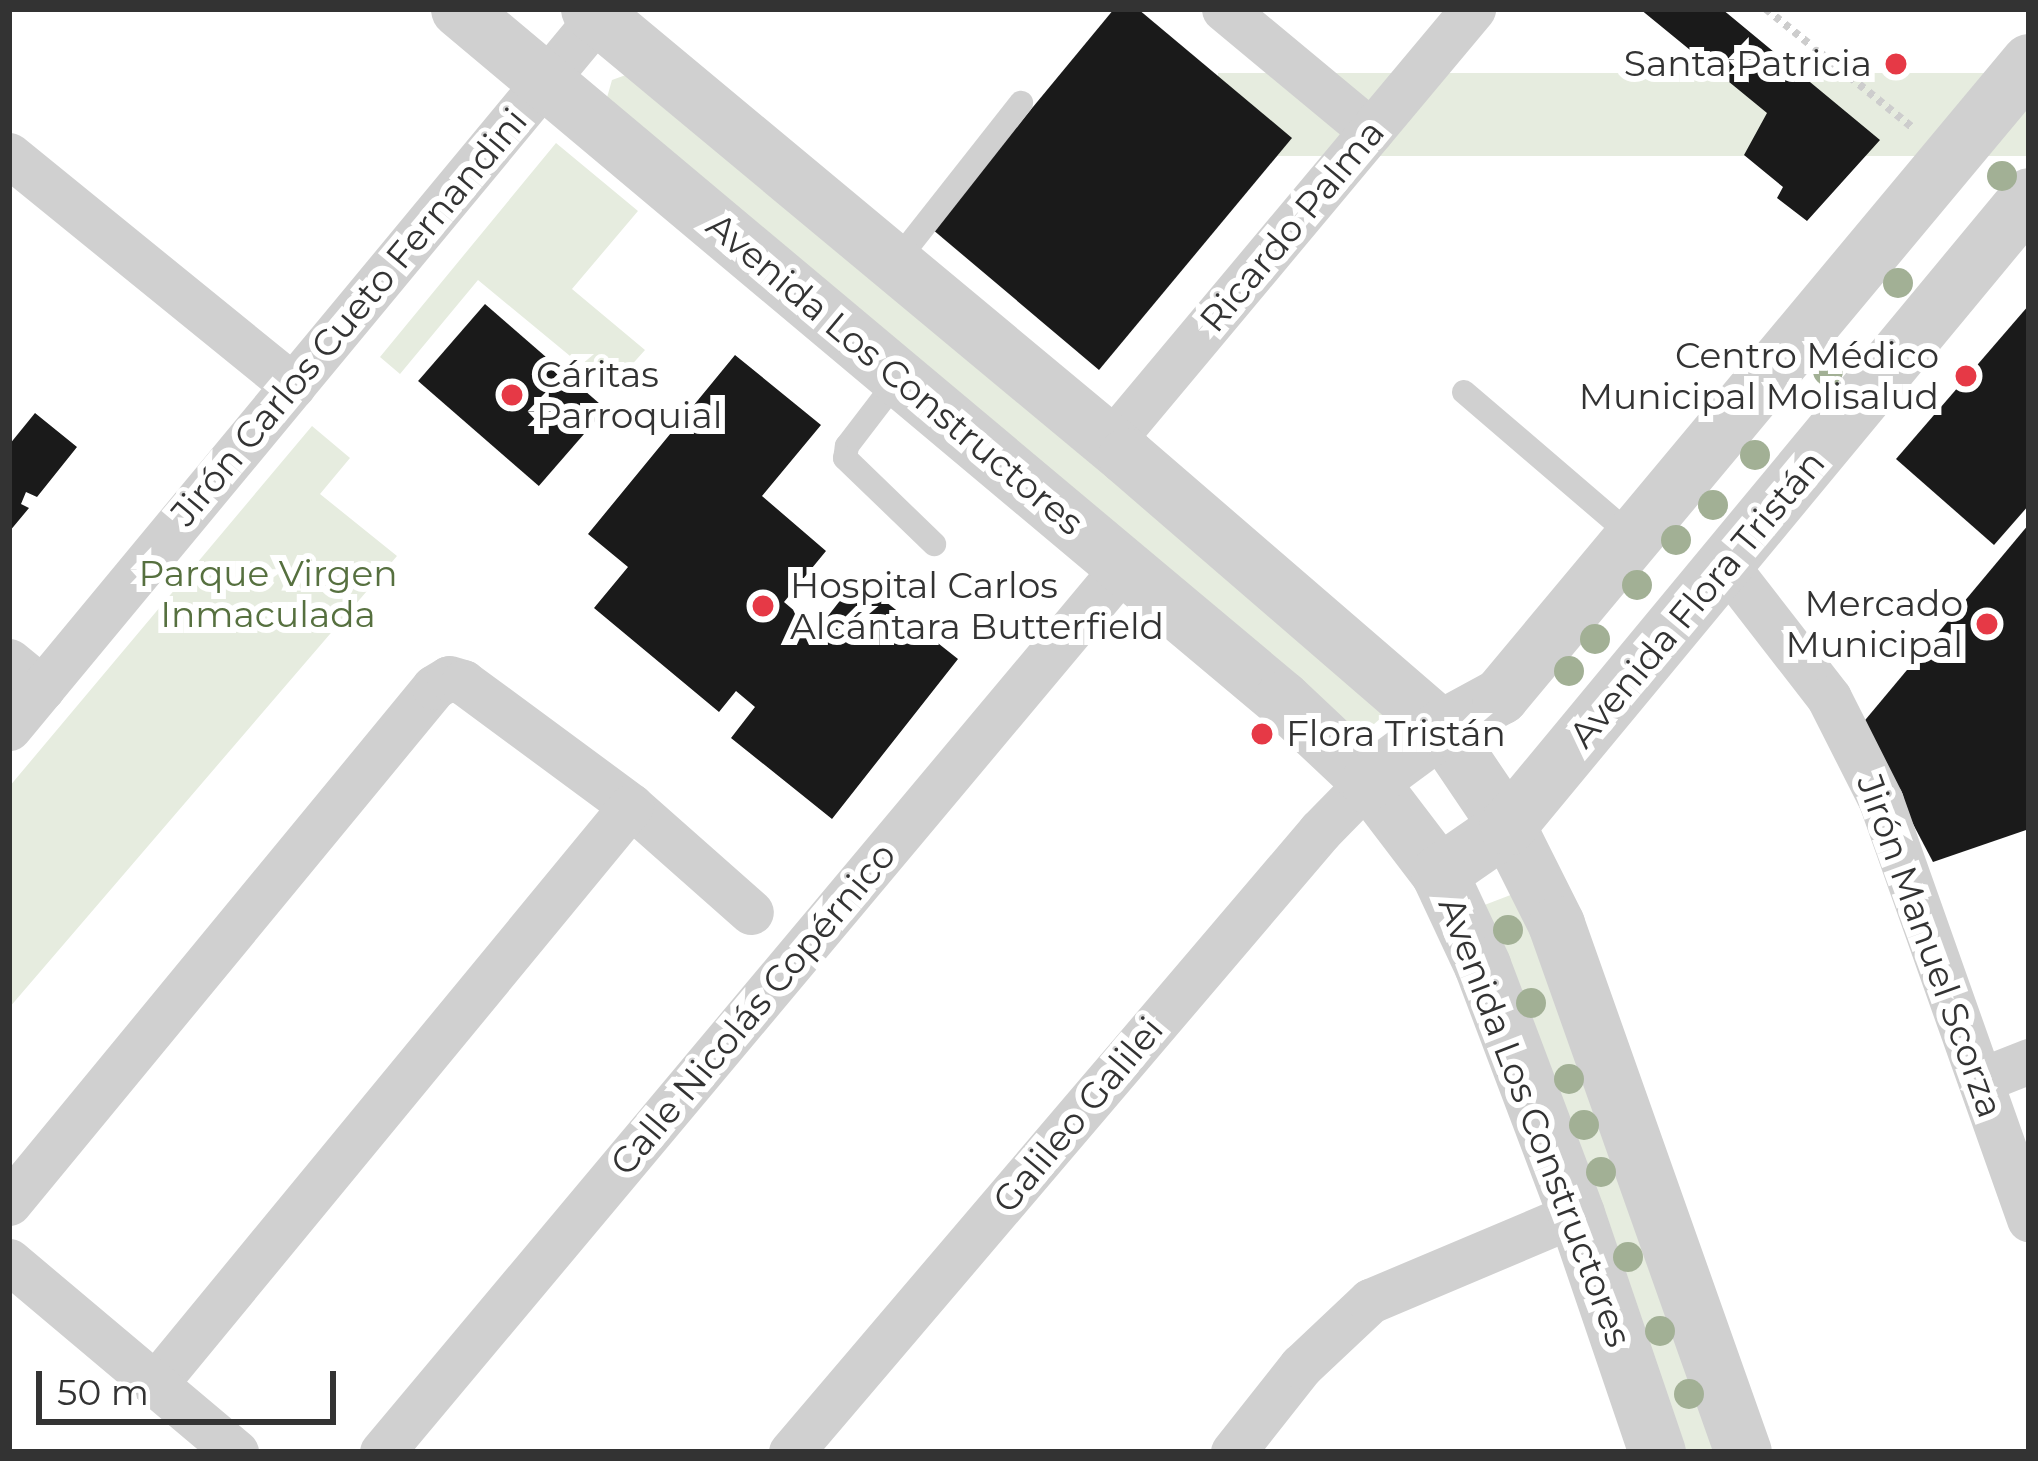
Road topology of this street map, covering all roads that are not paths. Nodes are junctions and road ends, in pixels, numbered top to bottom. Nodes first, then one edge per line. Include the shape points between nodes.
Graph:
1 (459, 9) edge
2 (1225, 9) edge
3 (1474, 9) edge
4 (594, 13) edge
5 (2029, 62) edge
6 (545, 81) junction
7 (1021, 103) dead end
8 (1371, 131) junction
9 (9, 155) edge
10 (2029, 196) edge
11 (895, 263) junction
12 (898, 377) junction
13 (292, 386) junction
14 (1464, 392) dead end
15 (1110, 443) junction
16 (1633, 537) junction
17 (934, 544) dead end
18 (1726, 565) junction
19 (1124, 566) junction
20 (26, 675) edge
21 (9, 728) edge
22 (1441, 728) junction
23 (1369, 781) junction
24 (631, 806) junction
25 (1507, 826) junction
26 (1439, 873) junction
27 (752, 912) dead end
28 (2029, 1060) edge
29 (1981, 1080) junction
30 (9, 1203) edge
31 (1576, 1214) junction
32 (2029, 1220) edge
33 (9, 1261) edge
34 (155, 1384) junction
35 (236, 1452) edge
36 (382, 1452) edge
37 (791, 1452) edge
38 (1233, 1452) edge
39 (1658, 1452) edge
40 (1743, 1452) edge

1 - 6 street, Avenida Los Constructores
2 - 8 street
3 - 8 street, Ricardo Palma
4 - 6 street, Jirón Carlos Cueto Fernandini
4 - 11 street
5 - 16 street
6 - 12 street, Avenida Los Constructores
6 - 13 street, Jirón Carlos Cueto Fernandini
7 - 11 lane
8 - 15 street, Ricardo Palma
9 - 13 street
10 - 18 street, Avenida Flora Tristán
11 - 15 street
12 - 17 lane via 845,458
12 - 19 street, Avenida Los Constructores
13 - 20 street, Jirón Carlos Cueto Fernandini
14 - 16 lane
15 - 22 street
16 - 22 street via 1500,696
18 - 25 street, Avenida Flora Tristán
18 - 29 street, Jirón Manuel Scorza via 1829,698 1882,801
19 - 23 street, Avenida Los Constructores
19 - 36 street, Calle Nicolás Copérnico
20 - 21 street, Jirón Carlos Cueto Fernandini
22 - 23 street
22 - 25 street
23 - 26 street, Avenida Los Constructores
23 - 37 street, Galileo Galilei
24 - 27 street
24 - 30 street via 449,677
24 - 34 street
25 - 26 street, Avenida Flora Tristán
25 - 40 street via 1556,924
26 - 31 street, Avenida Los Constructores
28 - 29 street
29 - 32 street, Jirón Manuel Scorza
31 - 38 street via 1370,1301 1301,1366
31 - 39 street, Avenida Los Constructores
33 - 34 street
34 - 35 street

